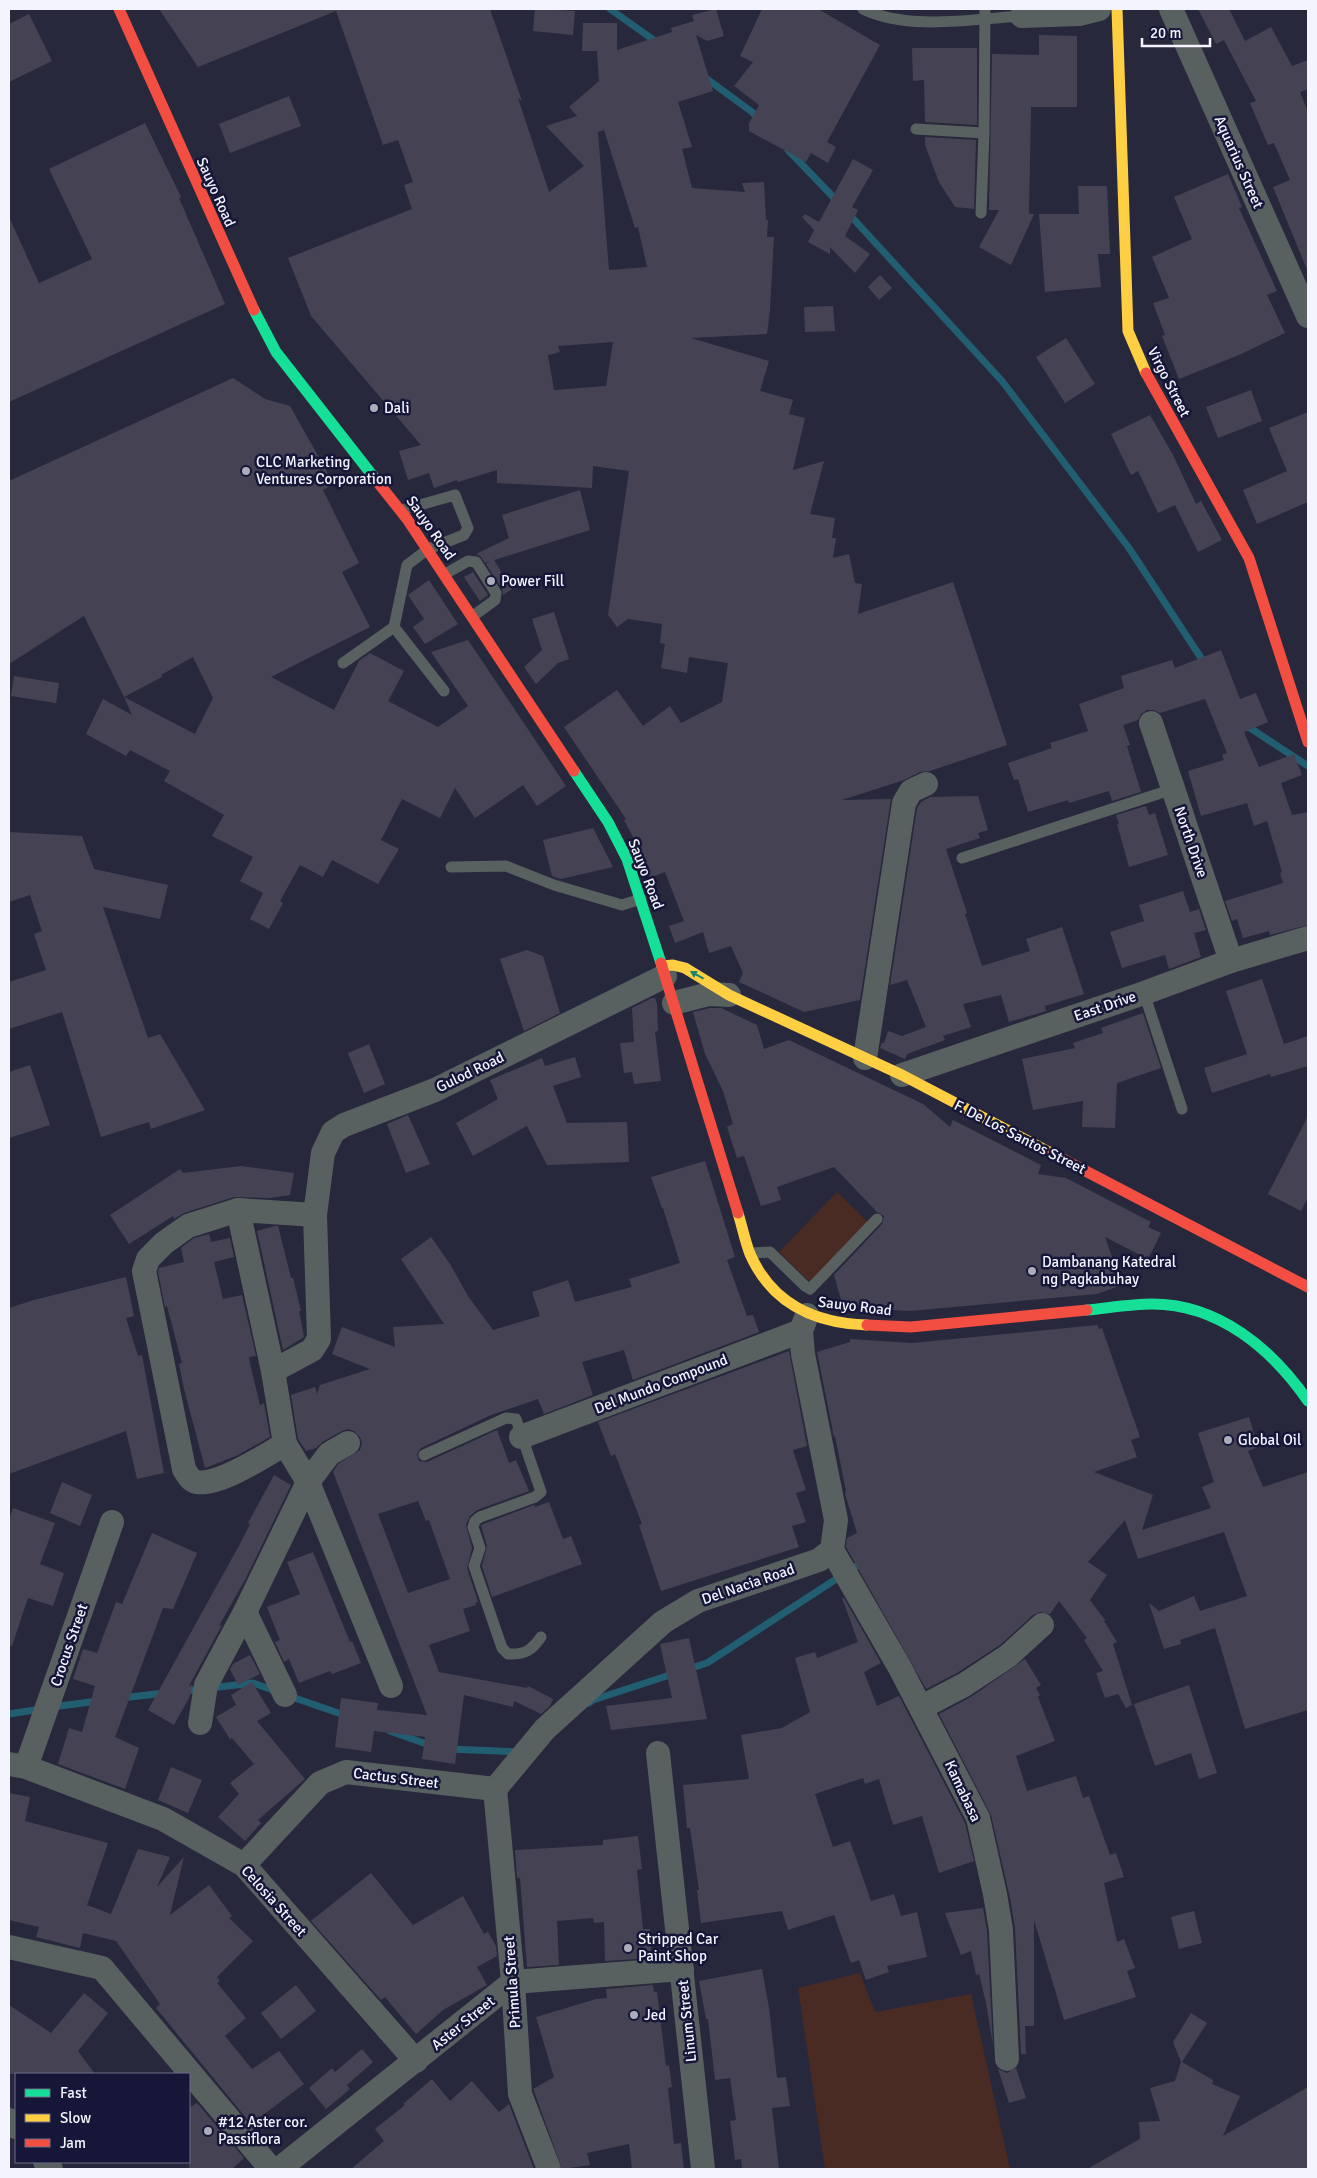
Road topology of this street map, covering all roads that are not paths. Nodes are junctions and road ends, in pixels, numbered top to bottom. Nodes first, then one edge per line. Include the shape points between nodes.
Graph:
1 (119, 9) edge
2 (863, 9) edge
3 (1100, 9) edge
4 (1117, 9) edge
5 (1170, 9) edge
6 (875, 12) edge
7 (985, 14) edge
8 (1022, 16) joint
9 (916, 130) dead end
10 (984, 133) junction
11 (981, 213) dead end
12 (1308, 316) edge
13 (401, 510) junction
14 (428, 549) junction
15 (445, 574) junction
16 (473, 616) junction
17 (394, 628) junction
18 (343, 663) dead end
19 (444, 692) dead end
20 (1150, 723) dead end
21 (1308, 742) edge
22 (926, 784) dead end
23 (1173, 789) junction
24 (962, 858) dead end
25 (451, 867) dead end
26 (641, 899) junction
27 (1308, 938) edge
28 (1231, 962) junction
29 (664, 971) junction
30 (1144, 993) junction
31 (729, 995) junction
32 (674, 1003) junction
33 (865, 1058) junction
34 (902, 1075) junction
35 (1182, 1109) dead end
36 (316, 1205) junction
37 (238, 1210) junction
38 (877, 1219) dead end
39 (750, 1253) junction
40 (1308, 1287) edge
41 (804, 1323) junction
42 (273, 1371) junction
43 (1308, 1400) edge
44 (521, 1437) junction
45 (348, 1443) dead end
46 (286, 1444) junction
47 (424, 1455) dead end
48 (308, 1482) junction
49 (112, 1522) dead end
50 (832, 1550) junction
51 (245, 1612) junction
52 (1042, 1625) dead end
53 (541, 1637) dead end
54 (391, 1686) dead end
55 (285, 1695) dead end
56 (922, 1707) junction
57 (200, 1723) dead end
58 (658, 1753) dead end
59 (17, 1765) edge
60 (495, 1789) junction
61 (244, 1865) junction
62 (9, 1947) edge
63 (682, 1969) junction
64 (513, 1982) junction
65 (1008, 2059) dead end
66 (416, 2062) junction
67 (271, 2169) edge
68 (279, 2169) edge
69 (549, 2169) edge
70 (703, 2169) edge

1 - 13 main road, Sauyo Road via 263,330 292,375
2 - 6 lane
3 - 8 street via 1079,14
4 - 21 main road, Virgo Street via 1128,331 1155,391 1249,558
5 - 12 street, Aquarius Street
6 - 7 lane via 932,23
7 - 8 lane
7 - 10 lane
9 - 10 lane
10 - 11 lane
13 - 14 main road, Sauyo Road
13 - 14 lane via 451,495 457,497 467,532
14 - 15 main road, Sauyo Road
14 - 17 lane via 407,565
15 - 16 main road, Sauyo Road
15 - 16 lane via 468,561 476,562 496,592 495,600
16 - 26 main road, Sauyo Road via 608,822
17 - 18 lane
17 - 19 lane
20 - 23 street, North Drive
22 - 33 street via 911,791 904,803
23 - 24 lane
23 - 28 street, North Drive
25 - 26 lane via 506,866 554,885 622,905
26 - 29 main road, Sauyo Road
27 - 28 street, East Drive
28 - 30 street, East Drive
31 -> 29 main road, F. De Los Santos Street via 685,968 673,965
29 - 32 main road, Sauyo Road
29 - 36 street, Gulod Road via 435,1090 333,1132 327,1142
30 - 34 street, East Drive
30 - 35 lane
31 - 32 street, F. De Los Santos Street via 709,994
31 - 33 main road, F. De Los Santos Street
32 - 39 main road, Sauyo Road
33 - 34 main road, F. De Los Santos Street
34 - 40 main road, F. De Los Santos Street
36 - 37 street
36 - 42 street, Gulod Road via 319,1339 312,1350
37 - 42 street
37 - 46 street via 188,1226 148,1259 144,1271 184,1469 188,1477 197,1482 210,1481 231,1474
38 - 39 lane via 810,1289 770,1252
39 - 41 main road, Sauyo Road via 766,1284
41 - 43 main road, Sauyo Road via 911,1327 1152,1304 1191,1309 1227,1323 1251,1339 1279,1363
41 - 44 street, Del Mundo Compound
41 - 50 street via 803,1354 836,1520
42 - 46 street
44 - 47 lane via 516,1419 506,1418
44 - 53 lane via 541,1492 475,1521 473,1527 480,1548 474,1566 502,1648 508,1654 520,1654 533,1649
45 - 48 street via 329,1454
46 - 48 street
48 - 51 street
48 - 54 street
49 - 59 street, Crocus Street
50 - 56 street, Kamabasa
50 - 60 street, Del Nacia Road via 819,1560 698,1600 663,1622 546,1729
51 - 55 street
51 - 57 street via 206,1684
52 - 56 street via 1008,1656 964,1685
56 - 65 street, Kamabasa via 978,1818 1001,1930
58 - 63 street, Linum Street
59 - 61 street, Celosia Street via 163,1819
60 - 61 street, Cactus Street via 346,1772 320,1783
60 - 64 street, Primula Street
61 - 66 street, Celosia Street
62 - 67 street via 102,1968
63 - 64 street
63 - 70 street, Linum Street
64 - 66 street, Aster Street
64 - 69 street, Primula Street via 520,2094
66 - 68 street, Aster Street

